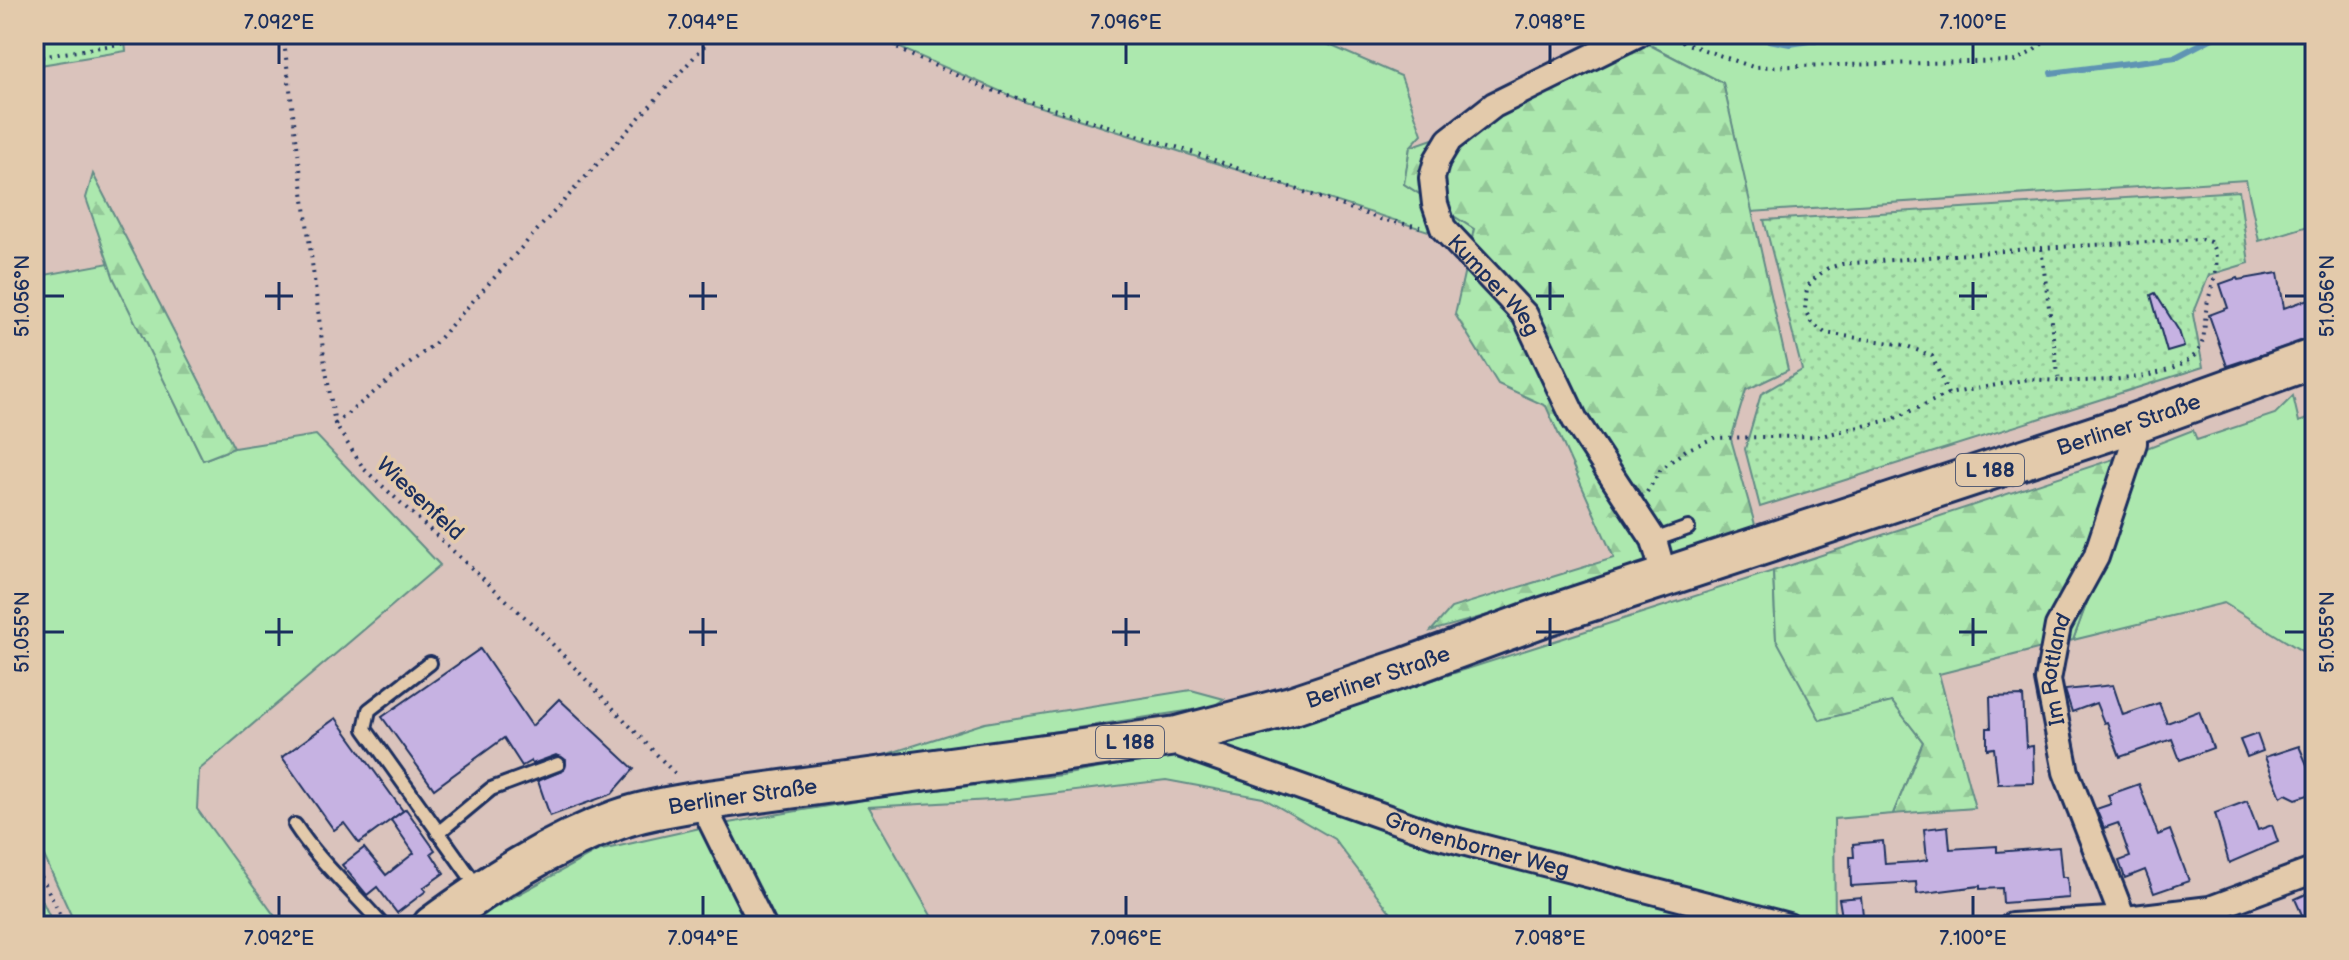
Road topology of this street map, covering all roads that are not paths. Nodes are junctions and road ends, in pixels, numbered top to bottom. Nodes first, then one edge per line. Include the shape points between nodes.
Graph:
1 (1638, 34) edge
2 (2315, 358) edge
3 (2134, 423) junction
4 (1688, 528) dead end
5 (1654, 540) junction
6 (1664, 576) junction
7 (430, 663) dead end
8 (1177, 736) junction
9 (558, 764) dead end
10 (701, 801) junction
11 (295, 825) dead end
12 (438, 833) junction
13 (2315, 870) edge
14 (480, 890) junction
15 (2126, 923) edge
16 (383, 926) edge
17 (432, 926) edge
18 (763, 926) edge
19 (1788, 926) edge
20 (2012, 926) edge
21 (2162, 926) edge

1 - 5 street, Kumper Weg via 1494,105 1449,140 1432,178 1443,228 1525,315 1575,420
2 - 3 main road, Berliner Straße / L 188
3 - 6 main road, Berliner Straße / L 188
3 - 15 street, Im Rottland via 2134,443 2096,557 2058,626 2048,680 2066,772
4 - 5 lane
5 - 6 street, Kumper Weg
6 - 8 main road, Berliner Straße / L 188 via 1291,706
7 - 12 lane via 369,710 365,729
8 - 10 main road, Berliner Straße / L 188
8 - 19 street, Gronenborner Weg via 1182,745 1439,836
9 - 12 lane via 491,789
10 - 14 main road, Berliner Straße / L 188 via 617,820 552,848
10 - 18 street
11 - 16 lane via 310,849
12 - 14 lane
13 - 15 street via 2210,909
14 - 17 main road, Berliner Straße / L 188
15 - 20 street
15 - 21 street

